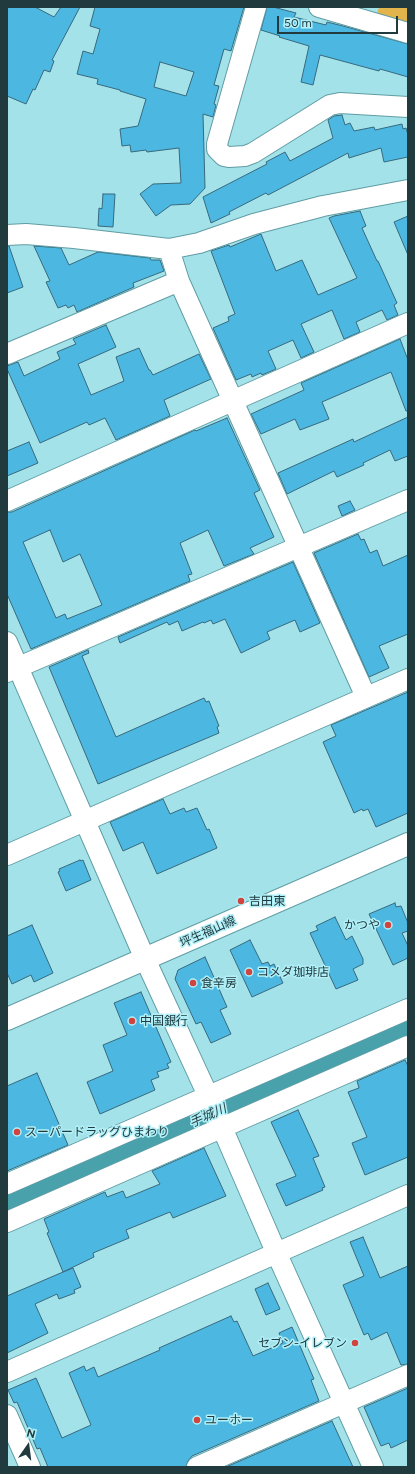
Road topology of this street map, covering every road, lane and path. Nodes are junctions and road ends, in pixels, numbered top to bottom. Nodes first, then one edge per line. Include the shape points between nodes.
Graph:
1 (256, 7) edge
2 (319, 7) edge
3 (408, 33) edge
4 (408, 107) edge
5 (408, 190) edge
6 (7, 235) edge
7 (169, 249) junction
8 (178, 281) junction
9 (408, 323) edge
10 (7, 354) edge
11 (233, 400) junction
12 (408, 500) edge
13 (7, 501) edge
14 (298, 547) junction
15 (7, 642) edge
16 (12, 669) edge
17 (408, 679) edge
18 (366, 698) junction
19 (84, 820) junction
20 (408, 844) edge
21 (7, 855) edge
22 (145, 959) junction
23 (408, 1009) edge
24 (7, 1019) edge
25 (408, 1046) edge
26 (210, 1098) junction
27 (221, 1124) junction
28 (7, 1184) edge
29 (408, 1195) edge
30 (7, 1222) edge
31 (276, 1252) junction
32 (7, 1372) edge
33 (408, 1375) edge
34 (345, 1403) junction
35 (7, 1415) edge
36 (30, 1467) edge
37 (197, 1467) edge
38 (373, 1467) edge

1 - 4 street via 217,144 217,150 224,156 245,156 253,153 330,104
2 - 3 street
5 - 7 street via 323,206 254,224 199,243
6 - 7 street via 74,238
7 - 8 street
8 - 10 street
8 - 11 street
9 - 11 street
11 - 13 street
11 - 14 street
12 - 14 street
14 - 16 street
14 - 18 street
15 - 16 street
16 - 19 street
17 - 18 street
18 - 19 street
19 - 21 street
19 - 22 street
20 - 22 main road, 坪生福山線
22 - 24 main road, 坪生福山線
22 - 26 street
23 - 26 street
25 - 27 street
26 - 27 street
26 - 28 street
27 - 30 street
27 - 31 street
29 - 31 street
31 - 32 street
31 - 34 street
33 - 34 street
34 - 37 street
34 - 38 street
35 - 36 street

